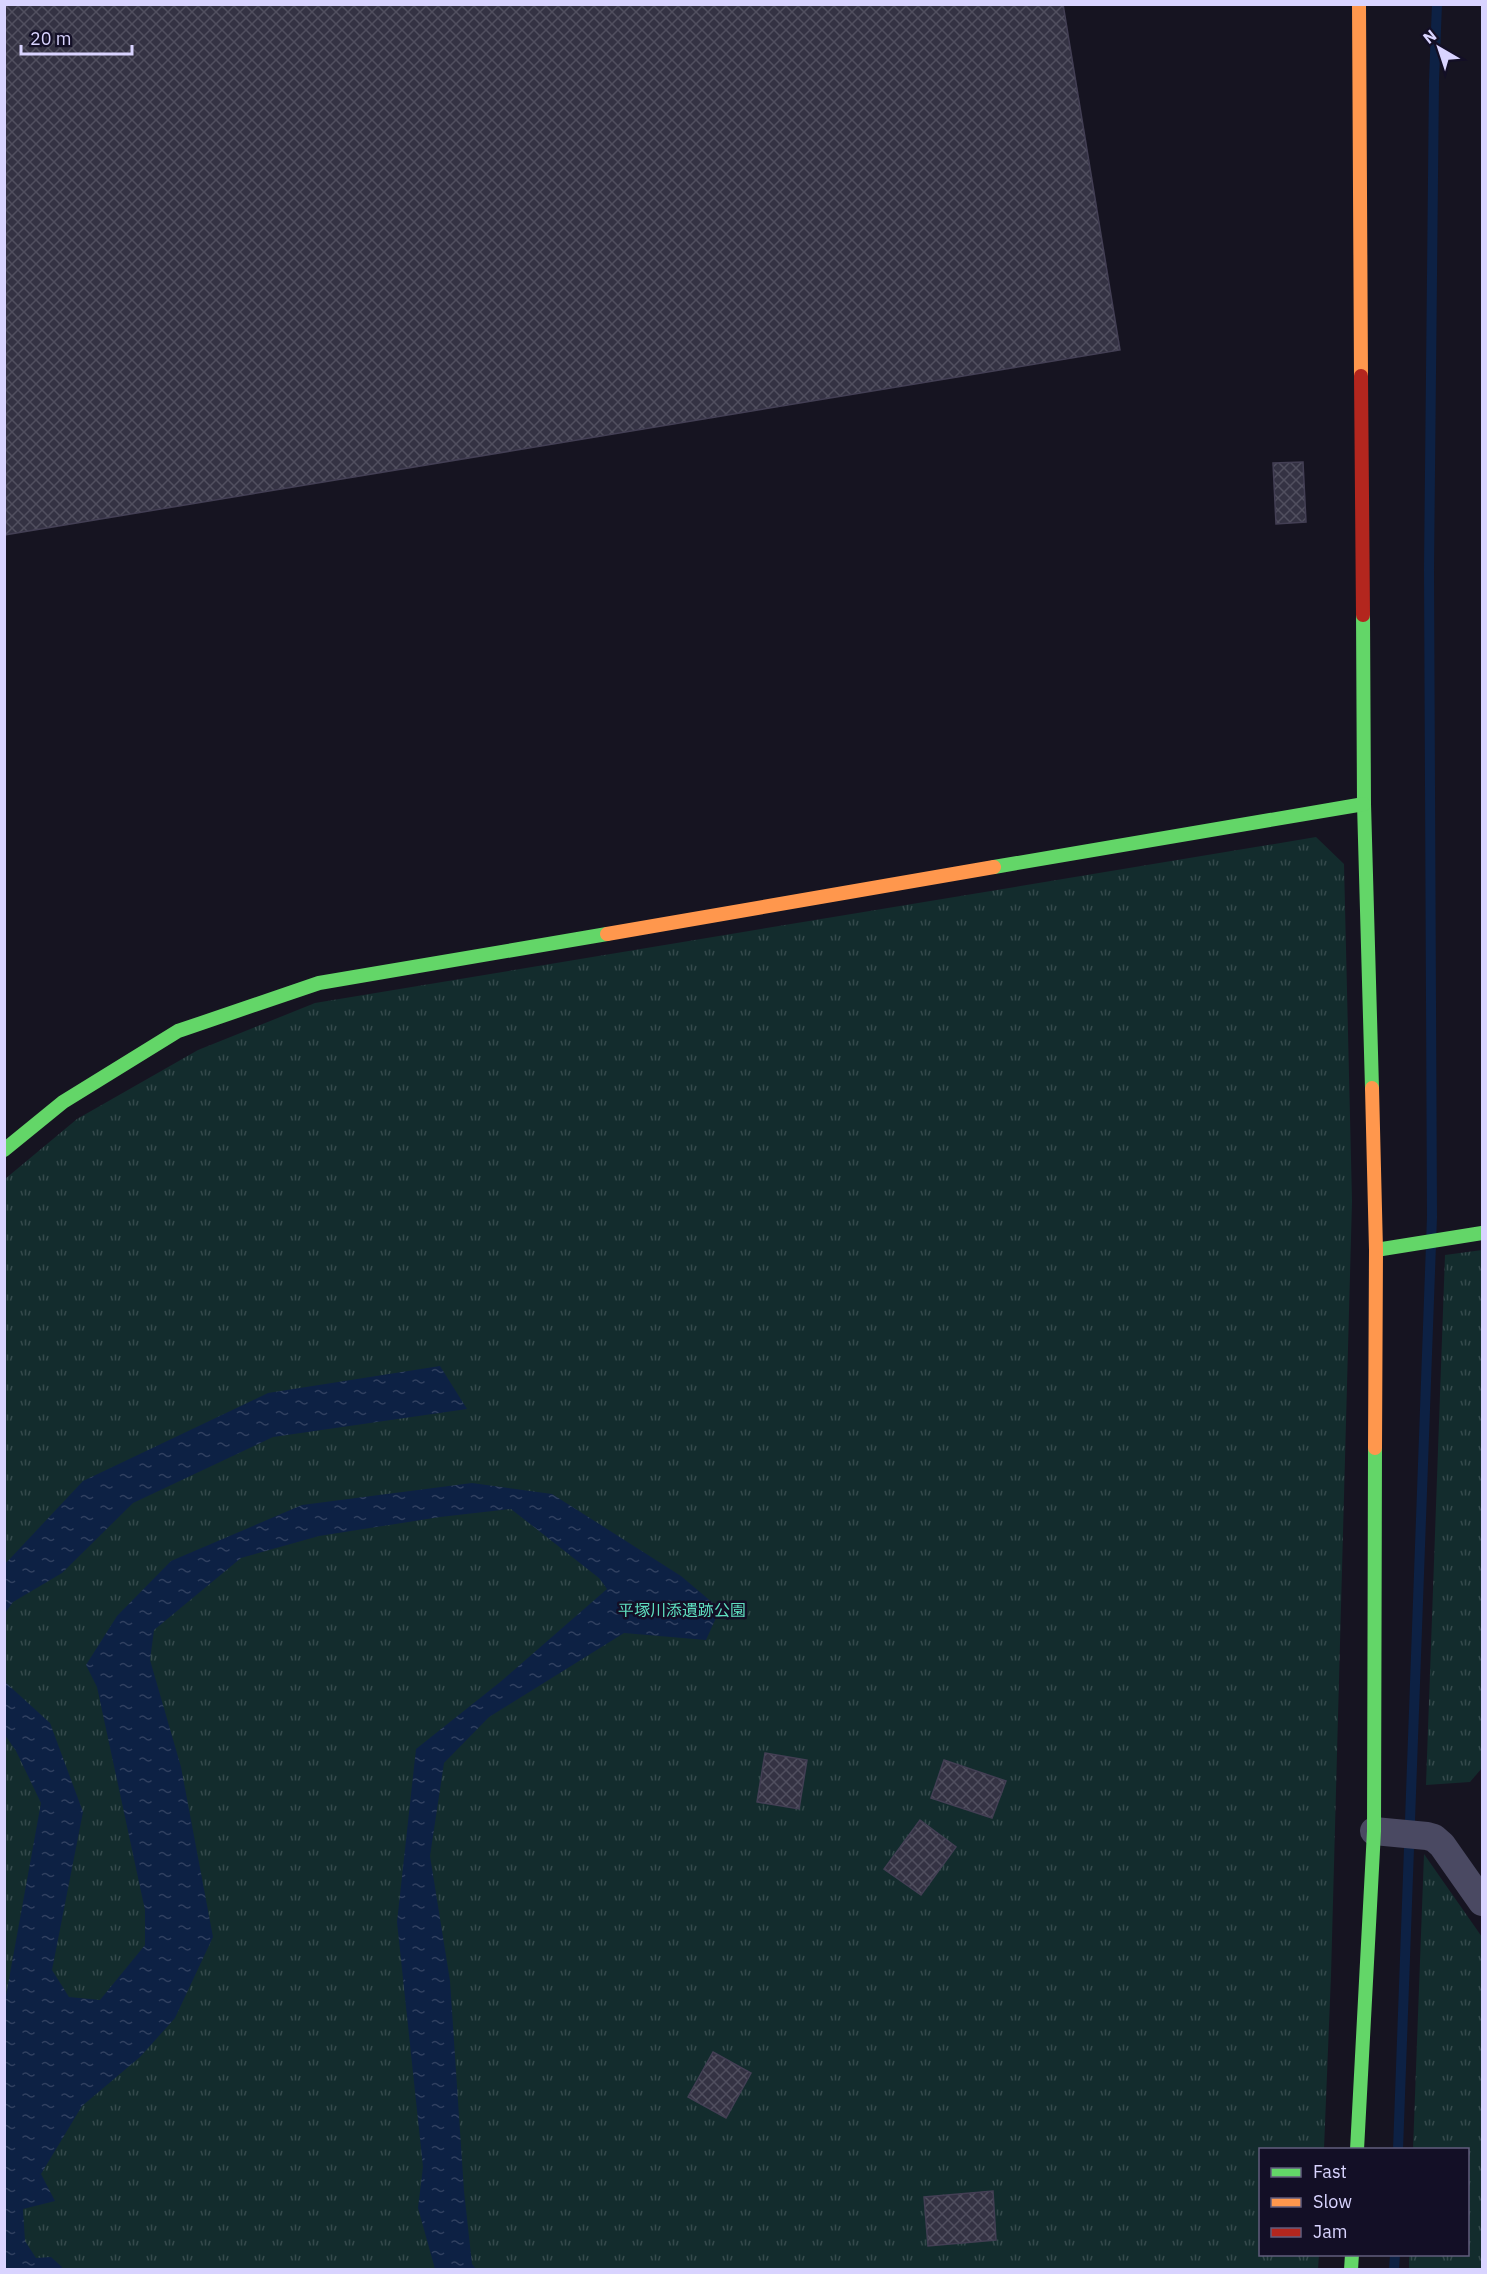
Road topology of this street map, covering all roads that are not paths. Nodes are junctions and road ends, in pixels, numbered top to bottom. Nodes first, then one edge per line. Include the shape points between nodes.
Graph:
1 (1359, 4) edge
2 (1364, 804) junction
3 (4, 1150) edge
4 (1477, 1234) edge
5 (1376, 1250) junction
6 (1374, 1831) junction
7 (1482, 1902) edge
8 (1357, 2148) edge

1 - 2 street
2 - 3 street via 319,983 178,1031 63,1102
2 - 5 street
4 - 5 street
5 - 6 street
6 - 7 street via 1434,1838
6 - 8 street

